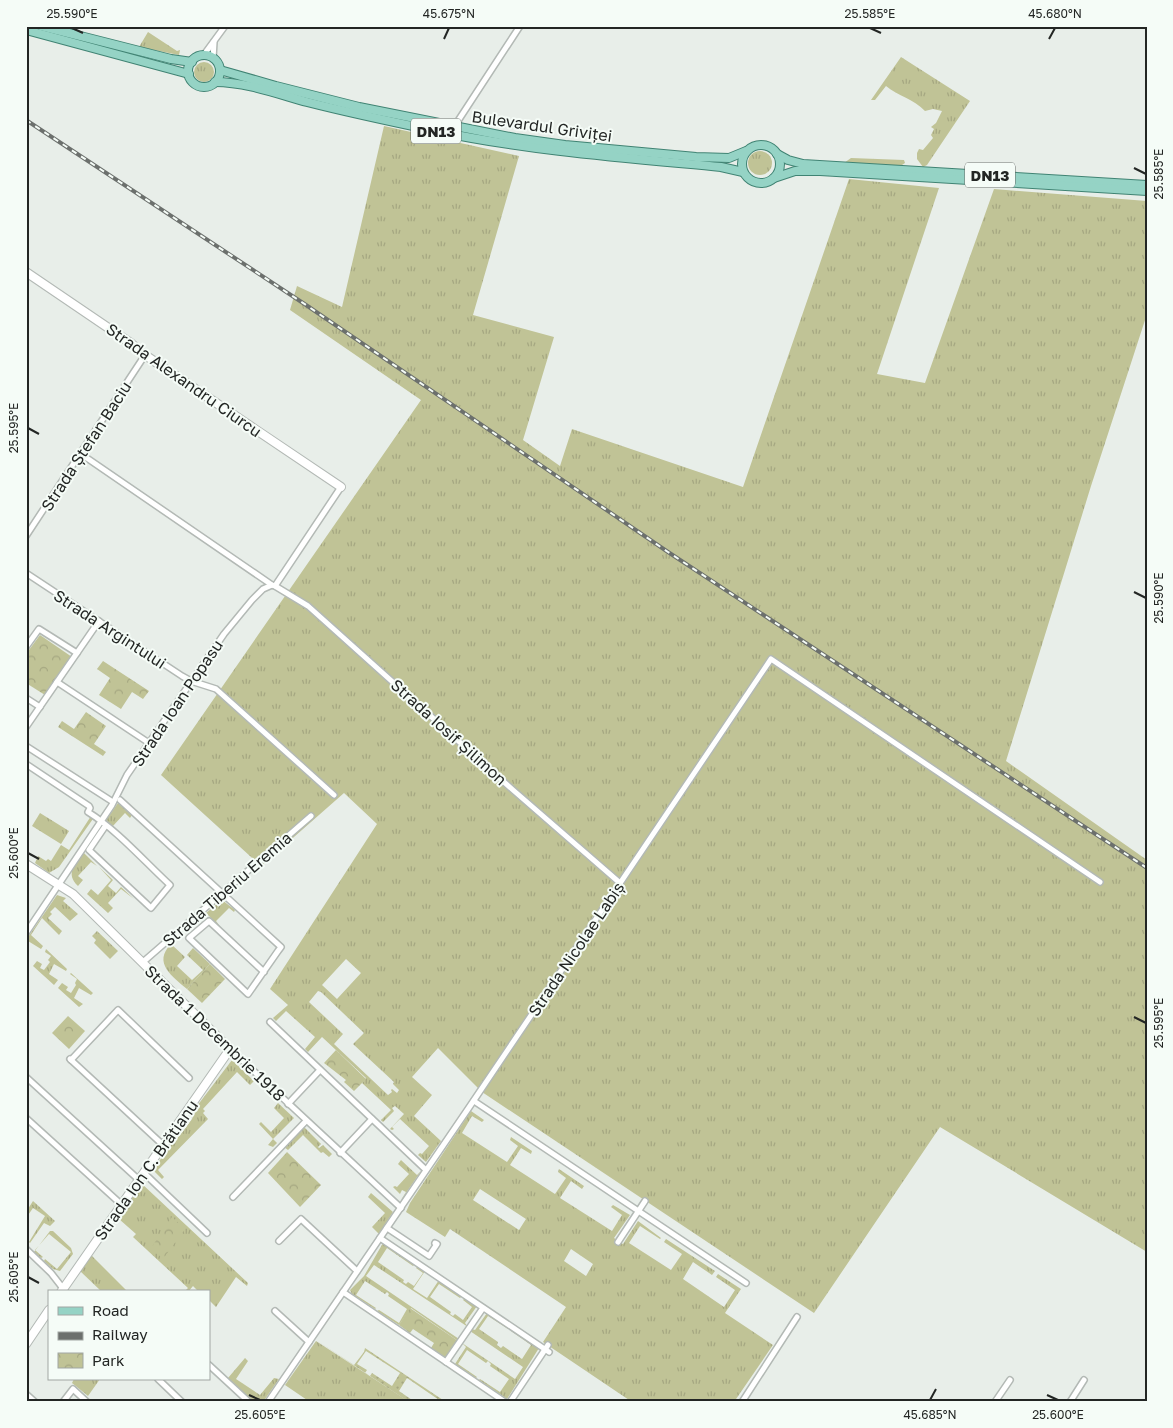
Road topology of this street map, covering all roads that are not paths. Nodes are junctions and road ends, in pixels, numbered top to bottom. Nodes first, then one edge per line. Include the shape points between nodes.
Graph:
1 (41, 26) edge
2 (224, 26) edge
3 (520, 26) edge
4 (26, 30) edge
5 (214, 41) junction
6 (203, 56) junction
7 (214, 59) junction
8 (192, 62) junction
9 (220, 70) junction
10 (189, 74) junction
11 (215, 82) junction
12 (454, 127) junction
13 (746, 151) junction
14 (777, 154) junction
15 (743, 172) junction
16 (774, 178) junction
17 (1147, 184) edge
18 (1147, 191) edge
19 (26, 272) edge
20 (145, 355) junction
21 (80, 454) junction
22 (341, 487) joint
23 (26, 536) edge
24 (26, 573) edge
25 (274, 586) junction
26 (99, 621) junction
27 (26, 647) edge
28 (77, 653) junction
29 (57, 682) junction
30 (191, 682) junction
31 (26, 698) edge
32 (40, 707) junction
33 (26, 727) edge
34 (149, 744) junction
35 (26, 746) edge
36 (26, 764) edge
37 (334, 795) dead end
38 (120, 800) dead end
39 (113, 802) junction
40 (311, 816) dead end
41 (101, 821) junction
42 (106, 826) junction
43 (26, 864) edge
44 (1100, 882) dead end
45 (620, 883) junction
46 (59, 885) junction
47 (222, 893) junction
48 (190, 921) junction
49 (199, 930) junction
50 (26, 933) edge
51 (143, 962) junction
52 (264, 972) junction
53 (270, 1022) dead end
54 (230, 1049) junction
55 (320, 1070) junction
56 (26, 1077) edge
57 (189, 1078) dead end
58 (474, 1100) junction
59 (288, 1104) junction
60 (26, 1118) edge
61 (372, 1119) junction
62 (306, 1121) junction
63 (163, 1146) junction
64 (340, 1153) junction
65 (426, 1170) junction
66 (144, 1173) junction
67 (138, 1180) junction
68 (233, 1197) dead end
69 (645, 1201) dead end
70 (122, 1204) junction
71 (401, 1208) junction
72 (639, 1210) junction
73 (387, 1228) junction
74 (207, 1234) dead end
75 (380, 1238) junction
76 (279, 1241) dead end
77 (618, 1242) dead end
78 (435, 1243) dead end
79 (26, 1250) edge
80 (357, 1271) junction
81 (746, 1282) dead end
82 (62, 1290) edge
83 (64, 1290) edge
84 (343, 1292) junction
85 (483, 1308) junction
86 (48, 1311) edge
87 (274, 1311) dead end
88 (797, 1317) dead end
89 (308, 1342) junction
90 (26, 1344) edge
91 (446, 1362) junction
92 (210, 1366) edge
93 (159, 1380) edge
94 (1010, 1380) dead end
95 (1084, 1380) dead end
96 (26, 1394) edge
97 (35, 1402) edge
98 (64, 1402) edge
99 (87, 1402) edge
100 (182, 1402) edge
101 (249, 1402) edge
102 (268, 1402) edge
103 (505, 1402) edge
104 (510, 1402) edge
105 (742, 1402) edge
106 (995, 1402) edge
107 (1070, 1402) edge

1 - 8 main road
2 - 5 street
3 - 12 street
4 - 10 main road, DN13
5 - 6 street
5 - 7 street
6 - 7 main road
6 - 8 main road
7 - 9 main road
8 - 10 main road
9 - 11 main road
9 - 12 main road, Bulevardul Griviței via 353,106
10 - 11 main road, DN13 via 198,86 209,86
11 - 15 main road, Bulevardul Griviței / DN13 via 237,84 350,112 514,145
12 - 13 main road, Bulevardul Griviței via 558,144 678,156 729,158
13 - 14 main road via 762,144
13 - 15 main road via 741,161
14 - 16 main road via 780,164
14 - 17 main road, DN13 via 796,162
15 - 16 main road, DN13 via 756,183
16 - 18 main road via 794,172 820,171
19 - 20 street, Strada Alexandru Ciurcu
20 - 21 street, Strada Ștefan Baciu
20 - 22 street, Strada Alexandru Ciurcu
21 - 23 street, Strada Ștefan Baciu
21 - 25 street, Strada Iosif Șilimon
22 - 25 street, Strada Ioan Popasu
24 - 26 street, Strada Argintului
25 - 30 street, Strada Ioan Popasu via 263,589 252,600
25 - 45 street, Strada Iosif Șilimon via 308,606
26 - 28 street
26 - 30 street, Strada Argintului
27 - 28 street via 39,629
28 - 29 street
29 - 32 street
29 - 34 street
30 - 34 street, Strada Ioan Popasu
30 - 37 street, Strada Argintului via 216,689
31 - 32 street
32 - 33 street
34 - 39 street, Strada Ioan Popasu
35 - 39 street
36 - 41 street via 89,806 88,812
38 - 47 street
39 - 41 street, Strada Ioan Popasu
40 - 47 street, Strada Tiberiu Eremia
41 - 42 street
41 - 46 street, Strada Ioan Popasu
42 - 42 street via 170,885 151,908 89,850
43 - 46 street, Strada 1 Decembrie 1918
44 - 45 street, Strada Nicolae Labiș via 771,659
45 - 58 street, Strada Nicolae Labiș
46 - 50 street, Strada Ioan Popasu
46 - 51 street, Strada 1 Decembrie 1918 via 73,894
47 - 48 street, Strada Tiberiu Eremia
47 - 52 street via 281,947
48 - 49 street
48 - 51 street, Strada Tiberiu Eremia
49 - 52 street via 209,921
49 - 52 street via 189,938 248,994
51 - 54 street, Strada 1 Decembrie 1918
53 - 55 street
54 - 59 street, Strada 1 Decembrie 1918
54 - 63 street, Strada Ion C. Brătianu
55 - 59 street
55 - 61 street
56 - 67 street
57 - 63 street via 118,1010 70,1059
58 - 65 street, Strada Nicolae Labiș
58 - 72 street
59 - 62 street, Strada 1 Decembrie 1918
60 - 70 street
61 - 64 street
61 - 65 street
62 - 64 street, Strada 1 Decembrie 1918
62 - 68 street
63 - 66 street, Strada Ion C. Brătianu
64 - 71 street, Strada 1 Decembrie 1918
65 - 71 street, Strada Nicolae Labiș
66 - 67 street, Strada Ion C. Brătianu
66 - 74 street
67 - 70 street, Strada Ion C. Brătianu
69 - 72 street
70 - 83 street, Strada Ion C. Brătianu via 100,1241
71 - 73 street, Strada Nicolae Labiș
72 - 77 street
72 - 81 street
73 - 75 street, Strada Nicolae Labiș
73 - 78 street via 429,1256
75 - 80 street, Strada Nicolae Labiș
75 - 85 street
76 - 80 street via 300,1219
79 - 82 street via 51,1273
80 - 84 street, Strada Nicolae Labiș
84 - 89 street, Strada Nicolae Labiș
84 - 91 street
85 - 91 street
85 - 104 street via 547,1349
86 - 90 street
87 - 89 street
88 - 105 street
89 - 102 street, Strada Nicolae Labiș
91 - 103 street
92 - 101 street
93 - 100 street
94 - 106 street
95 - 107 street
96 - 97 street
98 - 99 street via 73,1389

